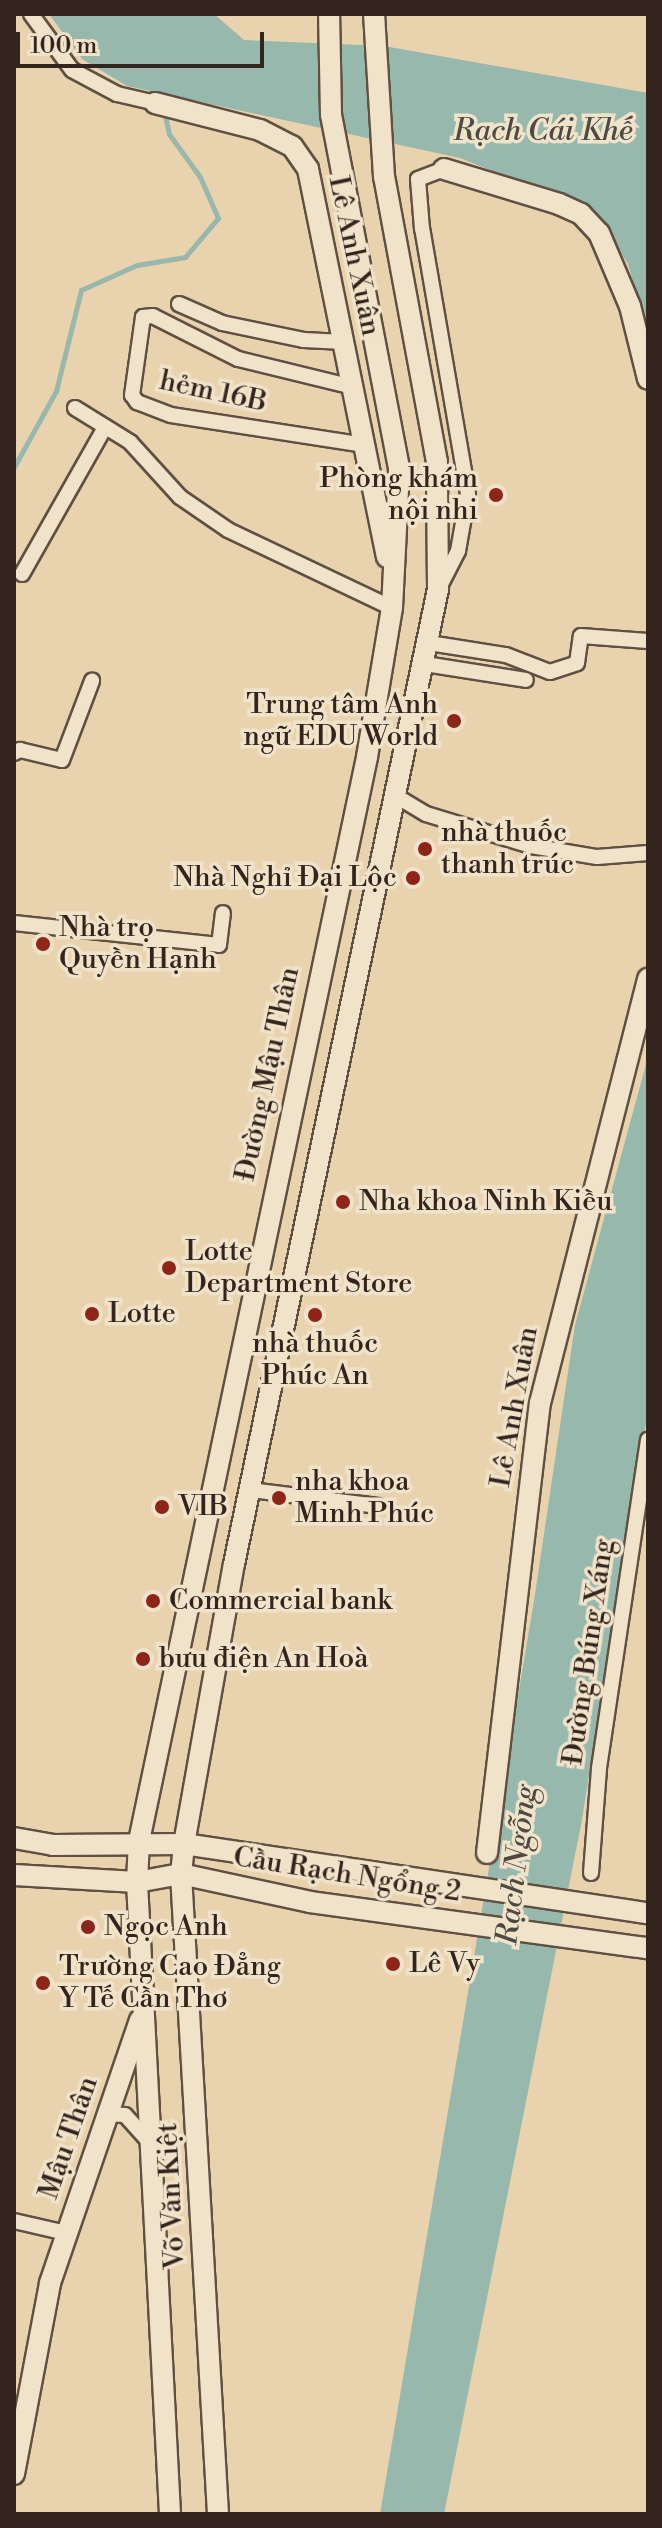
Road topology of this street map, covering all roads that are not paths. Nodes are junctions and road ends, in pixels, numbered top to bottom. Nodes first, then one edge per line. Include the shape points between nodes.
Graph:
1 (31, 14) edge
2 (329, 14) edge
3 (374, 14) edge
4 (163, 105) joint
5 (444, 169) joint
6 (179, 304) dead end
7 (344, 342) junction
8 (648, 379) edge
9 (353, 387) junction
10 (75, 408) dead end
11 (105, 427) junction
12 (365, 445) junction
13 (22, 574) dead end
14 (393, 585) junction
15 (438, 589) junction
16 (392, 608) junction
17 (648, 641) edge
18 (429, 643) junction
19 (425, 664) junction
20 (526, 680) dead end
21 (92, 681) dead end
22 (14, 753) edge
23 (396, 796) junction
24 (648, 853) edge
25 (223, 913) dead end
26 (14, 923) edge
27 (648, 979) edge
28 (240, 1363) junction
29 (275, 1370) junction
30 (648, 1440) edge
31 (251, 1490) junction
32 (377, 1506) dead end
33 (14, 1838) edge
34 (139, 1841) junction
35 (184, 1844) junction
36 (487, 1853) dead end
37 (591, 1873) dead end
38 (181, 1874) junction
39 (14, 1875) edge
40 (137, 1882) junction
41 (648, 1913) edge
42 (648, 1948) edge
43 (144, 2010) junction
44 (106, 2114) junction
45 (151, 2144) junction
46 (14, 2221) edge
47 (66, 2233) junction
48 (14, 2474) edge
49 (170, 2514) edge
50 (218, 2514) edge

1 - 4 street, Lê Anh Xuân via 72,70 117,94
2 - 14 main road, Đường Mậu Thân via 331,115 399,468
3 - 15 main road via 378,133 437,462
4 - 7 main road, Lê Anh Xuân via 260,130 292,146 308,169
5 - 8 main road via 581,214 599,233 630,306
5 - 15 street via 418,179 468,494 458,551
6 - 7 street via 222,323 304,340
7 - 9 main road, Lê Anh Xuân
9 - 12 main road, Lê Anh Xuân
9 - 12 street, hẻm 16B via 238,359 153,316 143,317 132,395 137,402 171,415
10 - 11 street
11 - 13 street
11 - 16 street via 130,442 180,497 228,530
12 - 14 main road, Lê Anh Xuân
14 - 16 main road, Đường Mậu Thân
15 - 18 main road
16 - 28 main road, Đường Mậu Thân via 367,757 271,1194
17 - 18 street via 581,630 577,663 550,672 506,655
18 - 19 main road
19 - 20 street
19 - 23 main road
21 - 22 street via 62,760
23 - 24 street via 426,814 531,846 597,857
23 - 29 main road
25 - 26 street via 219,945
27 - 36 main road, Lê Anh Xuân via 540,1403
28 - 29 main road
28 - 34 main road, Đường Mậu Thân
29 - 31 main road
30 - 37 street, Đường Búng Xáng via 599,1768
31 - 32 street
31 - 35 main road
33 - 34 main road, Cầu Rạch Ngổng 2 via 52,1845
34 - 35 main road, Cầu Rạch Ngổng 2
34 - 40 main road, Đường Mậu Thân
35 - 38 main road, Võ Văn Kiệt
35 - 41 main road, Cầu Rạch Ngổng 2 via 313,1859
38 - 40 main road
38 - 42 main road, Cầu Rạch Ngổng 2 via 310,1902
38 - 50 main road, Võ Văn Kiệt
39 - 40 main road
40 - 43 main road, Võ Văn Kiệt
43 - 44 main road, Mậu Thân
43 - 45 main road, Võ Văn Kiệt
44 - 45 street via 125,2115
44 - 47 main road, Mậu Thân
45 - 49 main road, Võ Văn Kiệt
46 - 47 street
47 - 48 main road, Mậu Thân via 50,2283

